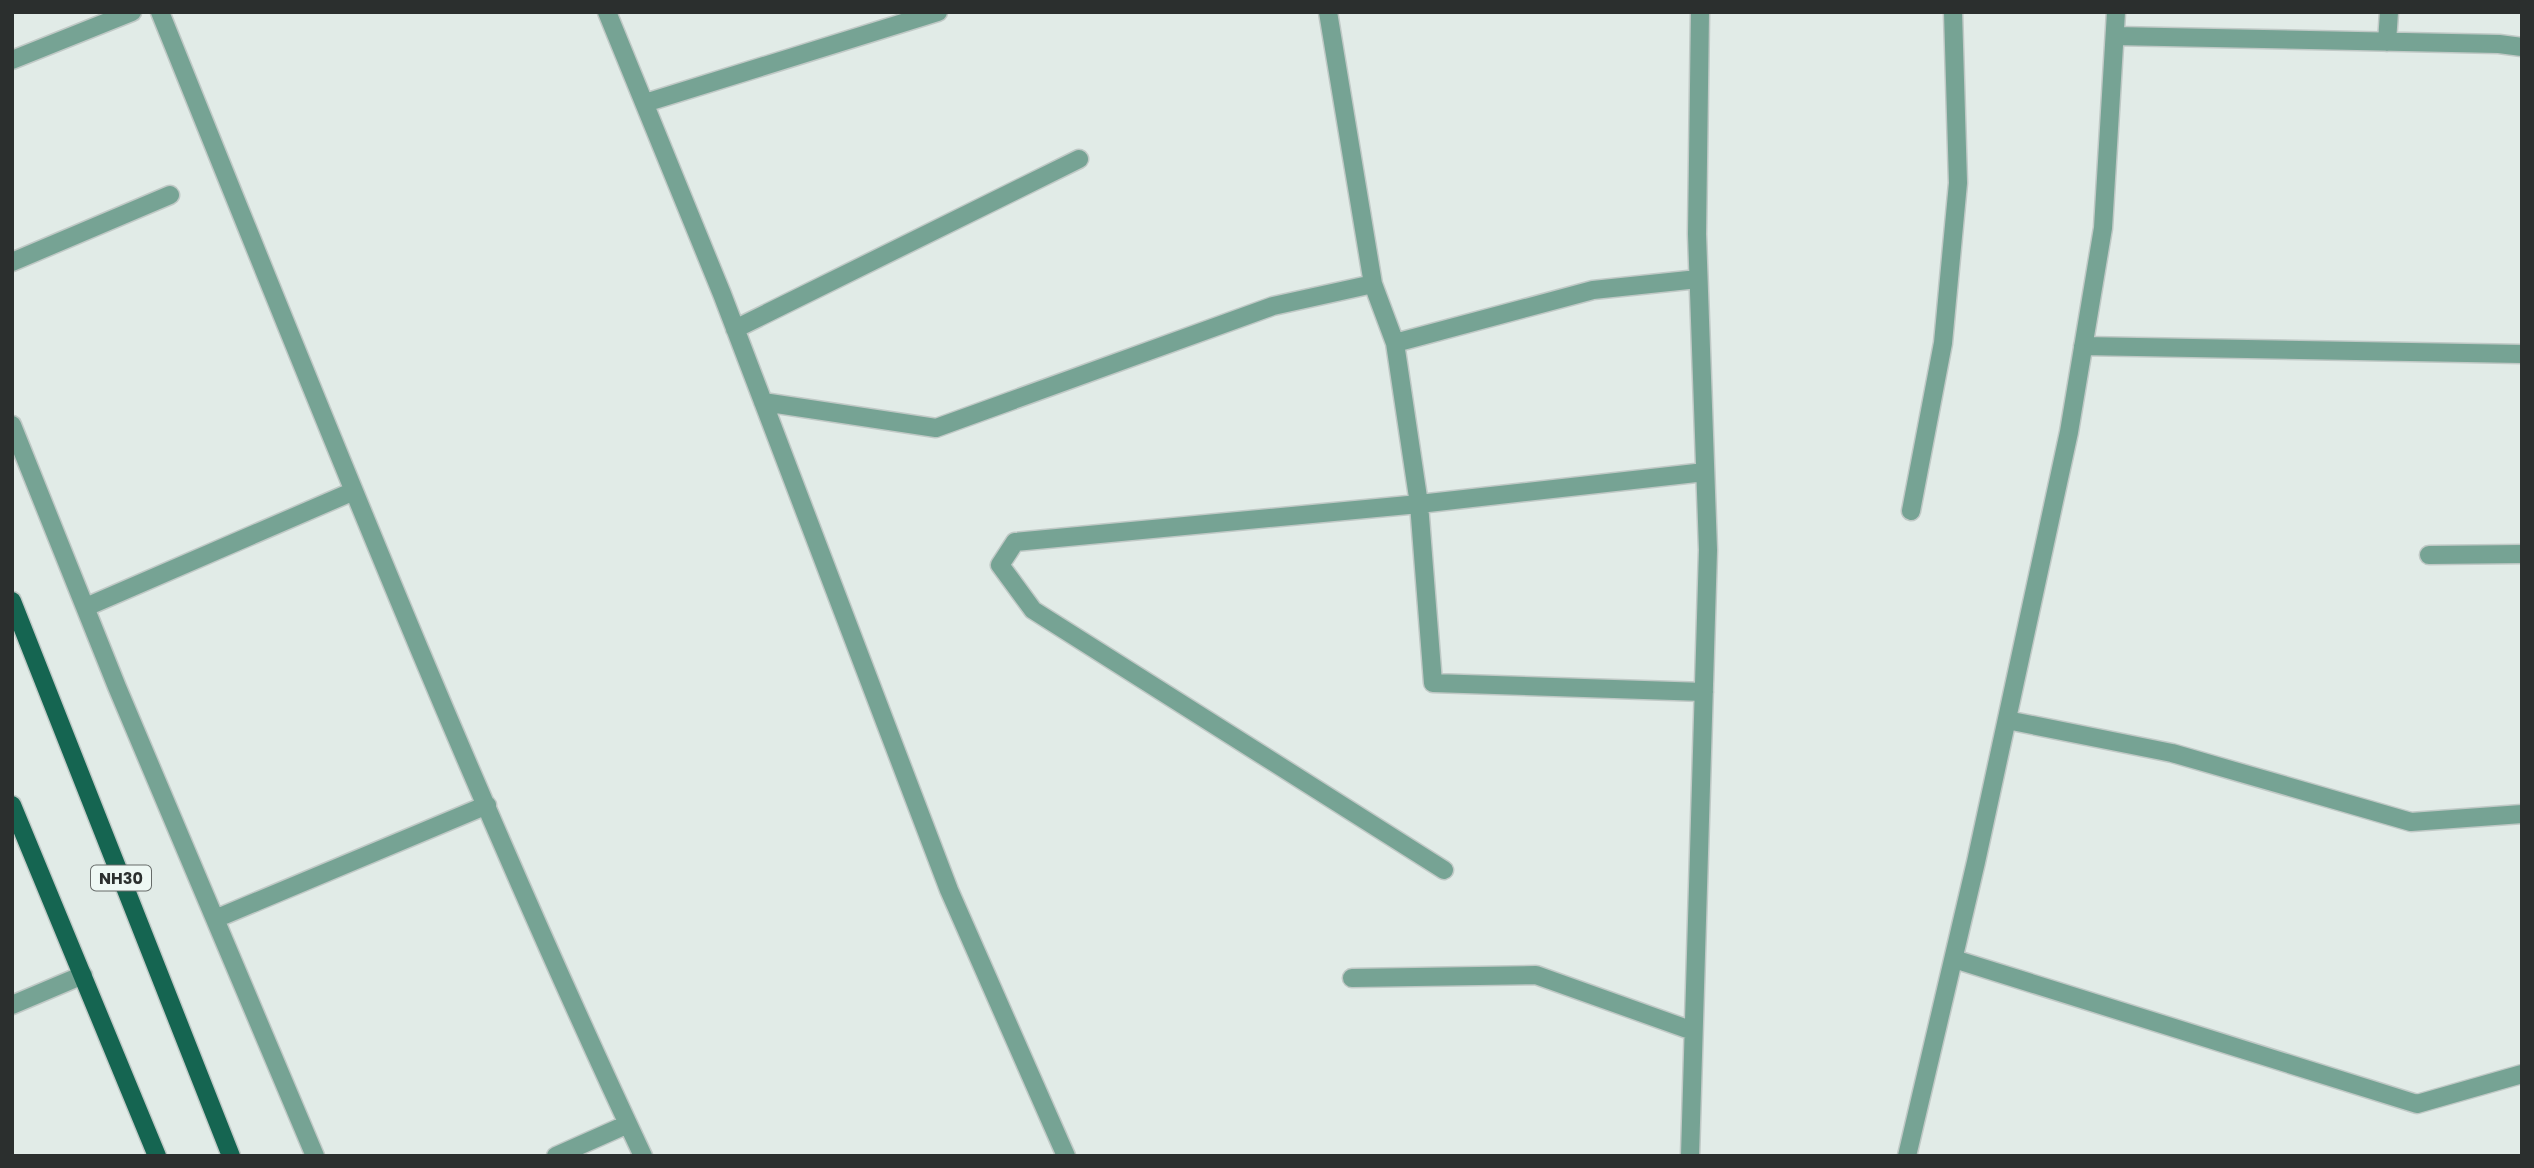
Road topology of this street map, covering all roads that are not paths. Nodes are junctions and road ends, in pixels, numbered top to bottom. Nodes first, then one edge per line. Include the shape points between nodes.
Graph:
1 (132, 12) edge
2 (160, 12) edge
3 (607, 12) edge
4 (938, 12) edge
5 (1328, 12) edge
6 (1700, 12) edge
7 (1953, 12) edge
8 (2116, 12) edge
9 (2389, 12) edge
10 (2115, 36) junction
11 (2387, 42) junction
12 (2522, 47) edge
13 (12, 60) edge
14 (645, 103) junction
15 (1079, 159) dead end
16 (170, 195) dead end
17 (12, 262) edge
18 (1698, 279) junction
19 (1373, 284) junction
20 (735, 329) junction
21 (1395, 343) junction
22 (2083, 346) junction
23 (2522, 354) edge
24 (763, 402) junction
25 (12, 425) edge
26 (1705, 472) junction
27 (354, 491) junction
28 (1419, 504) junction
29 (1911, 511) dead end
30 (2522, 554) edge
31 (2429, 555) dead end
32 (12, 601) edge
33 (86, 607) junction
34 (1704, 692) junction
35 (2007, 720) junction
36 (12, 805) edge
37 (487, 805) junction
38 (2522, 814) edge
39 (1444, 870) dead end
40 (215, 919) junction
41 (1954, 959) junction
42 (83, 975) junction
43 (1352, 978) dead end
44 (12, 1005) edge
45 (1693, 1031) junction
46 (2522, 1074) edge
47 (628, 1124) junction
48 (157, 1156) edge
49 (231, 1156) edge
50 (314, 1156) edge
51 (556, 1156) edge
52 (643, 1156) edge
53 (1066, 1156) edge
54 (1689, 1156) edge
55 (1907, 1156) edge

1 - 13 street
2 - 27 street
3 - 14 street
4 - 14 street
5 - 19 street
6 - 18 street
7 - 29 street via 1958,183 1943,343
8 - 10 street
9 - 11 street
10 - 11 street
10 - 22 street via 2103,228
11 - 12 street
14 - 20 street
15 - 20 street
16 - 17 street
18 - 21 street via 1593,290
18 - 26 street
19 - 21 street
19 - 24 street via 1273,306 936,428
20 - 24 street
21 - 28 street
22 - 23 street
22 - 35 street
24 - 53 street via 949,890
25 - 33 street
26 - 28 street
26 - 34 street
27 - 33 street
27 - 37 street
28 - 34 street via 1433,683
28 - 39 street via 1015,542 1000,565 1033,610
30 - 31 street
32 - 49 main road, NH30
33 - 40 street
34 - 45 street
35 - 38 street via 2172,753 2411,822
35 - 41 street
36 - 42 main road
37 - 40 street
37 - 47 street
40 - 50 street
41 - 46 street via 2417,1104
41 - 55 street
42 - 44 street
42 - 48 main road
43 - 45 street via 1536,975
45 - 54 street
47 - 51 street
47 - 52 street

